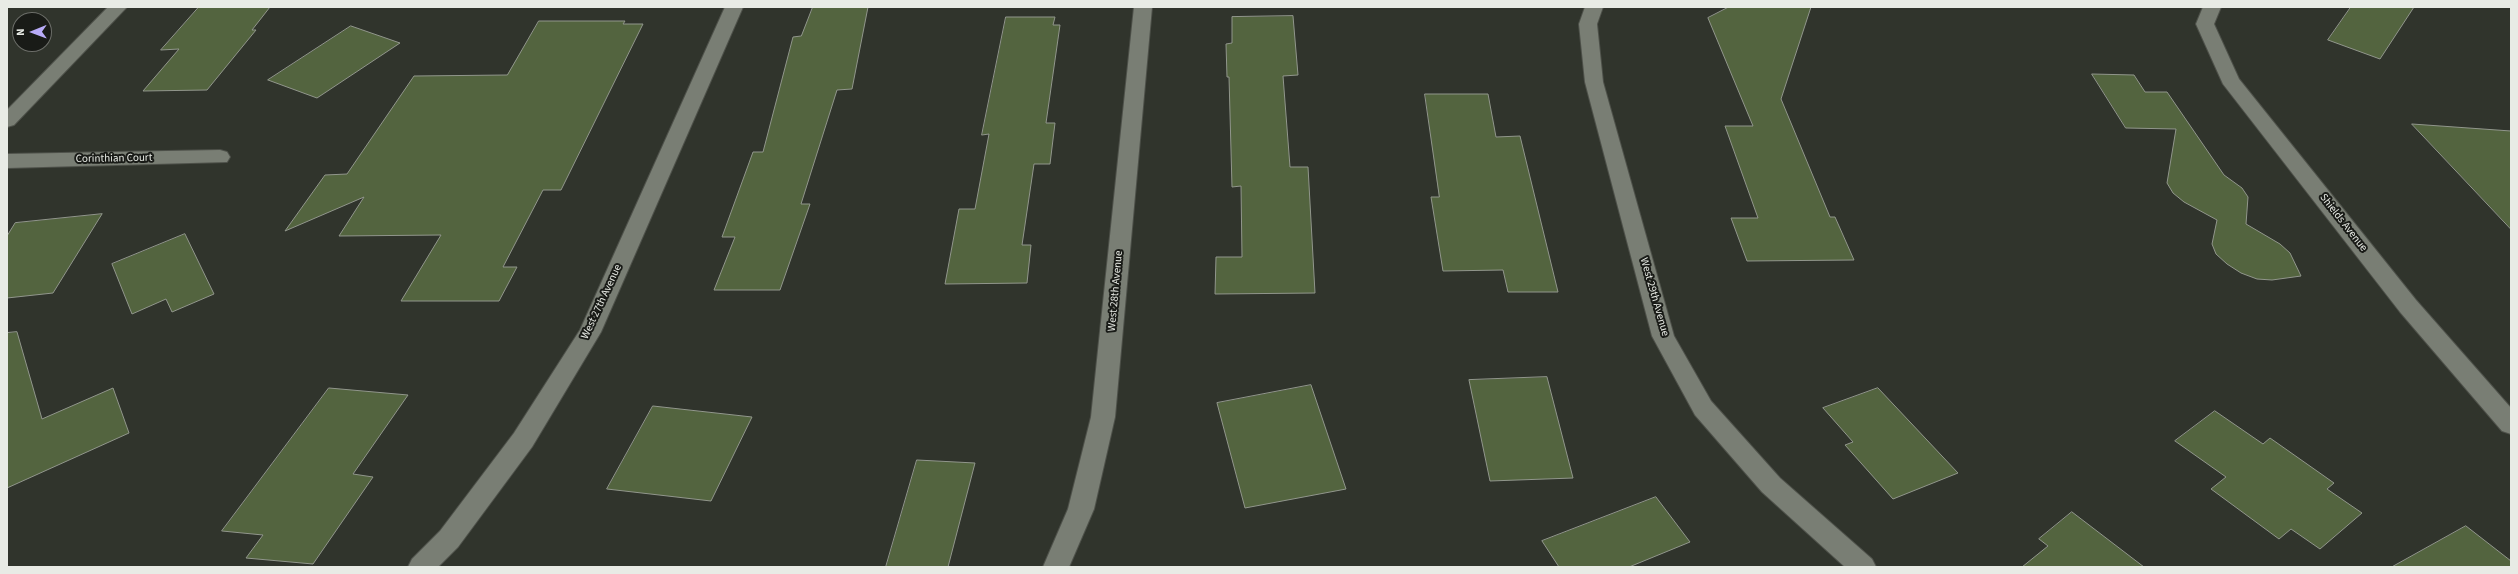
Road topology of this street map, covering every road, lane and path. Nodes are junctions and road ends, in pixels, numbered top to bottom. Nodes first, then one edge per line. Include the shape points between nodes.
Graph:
1 (118, 7) edge
2 (734, 7) edge
3 (1143, 7) edge
4 (1594, 7) edge
5 (2212, 7) edge
6 (7, 121) edge
7 (220, 157) dead end
8 (7, 161) edge
9 (2511, 424) edge
10 (421, 567) edge
11 (1056, 567) edge
12 (1863, 567) edge

1 - 6 street
2 - 10 street, West 27th Avenue via 590,332 523,440 449,539
3 - 11 street, West 28th Avenue via 1103,417 1081,509
4 - 12 street, West 29th Avenue via 1588,24 1594,82 1664,336 1703,408 1771,485
5 - 9 street, Shields Avenue via 2205,24 2230,80 2408,306
7 - 8 street, Corinthian Court

